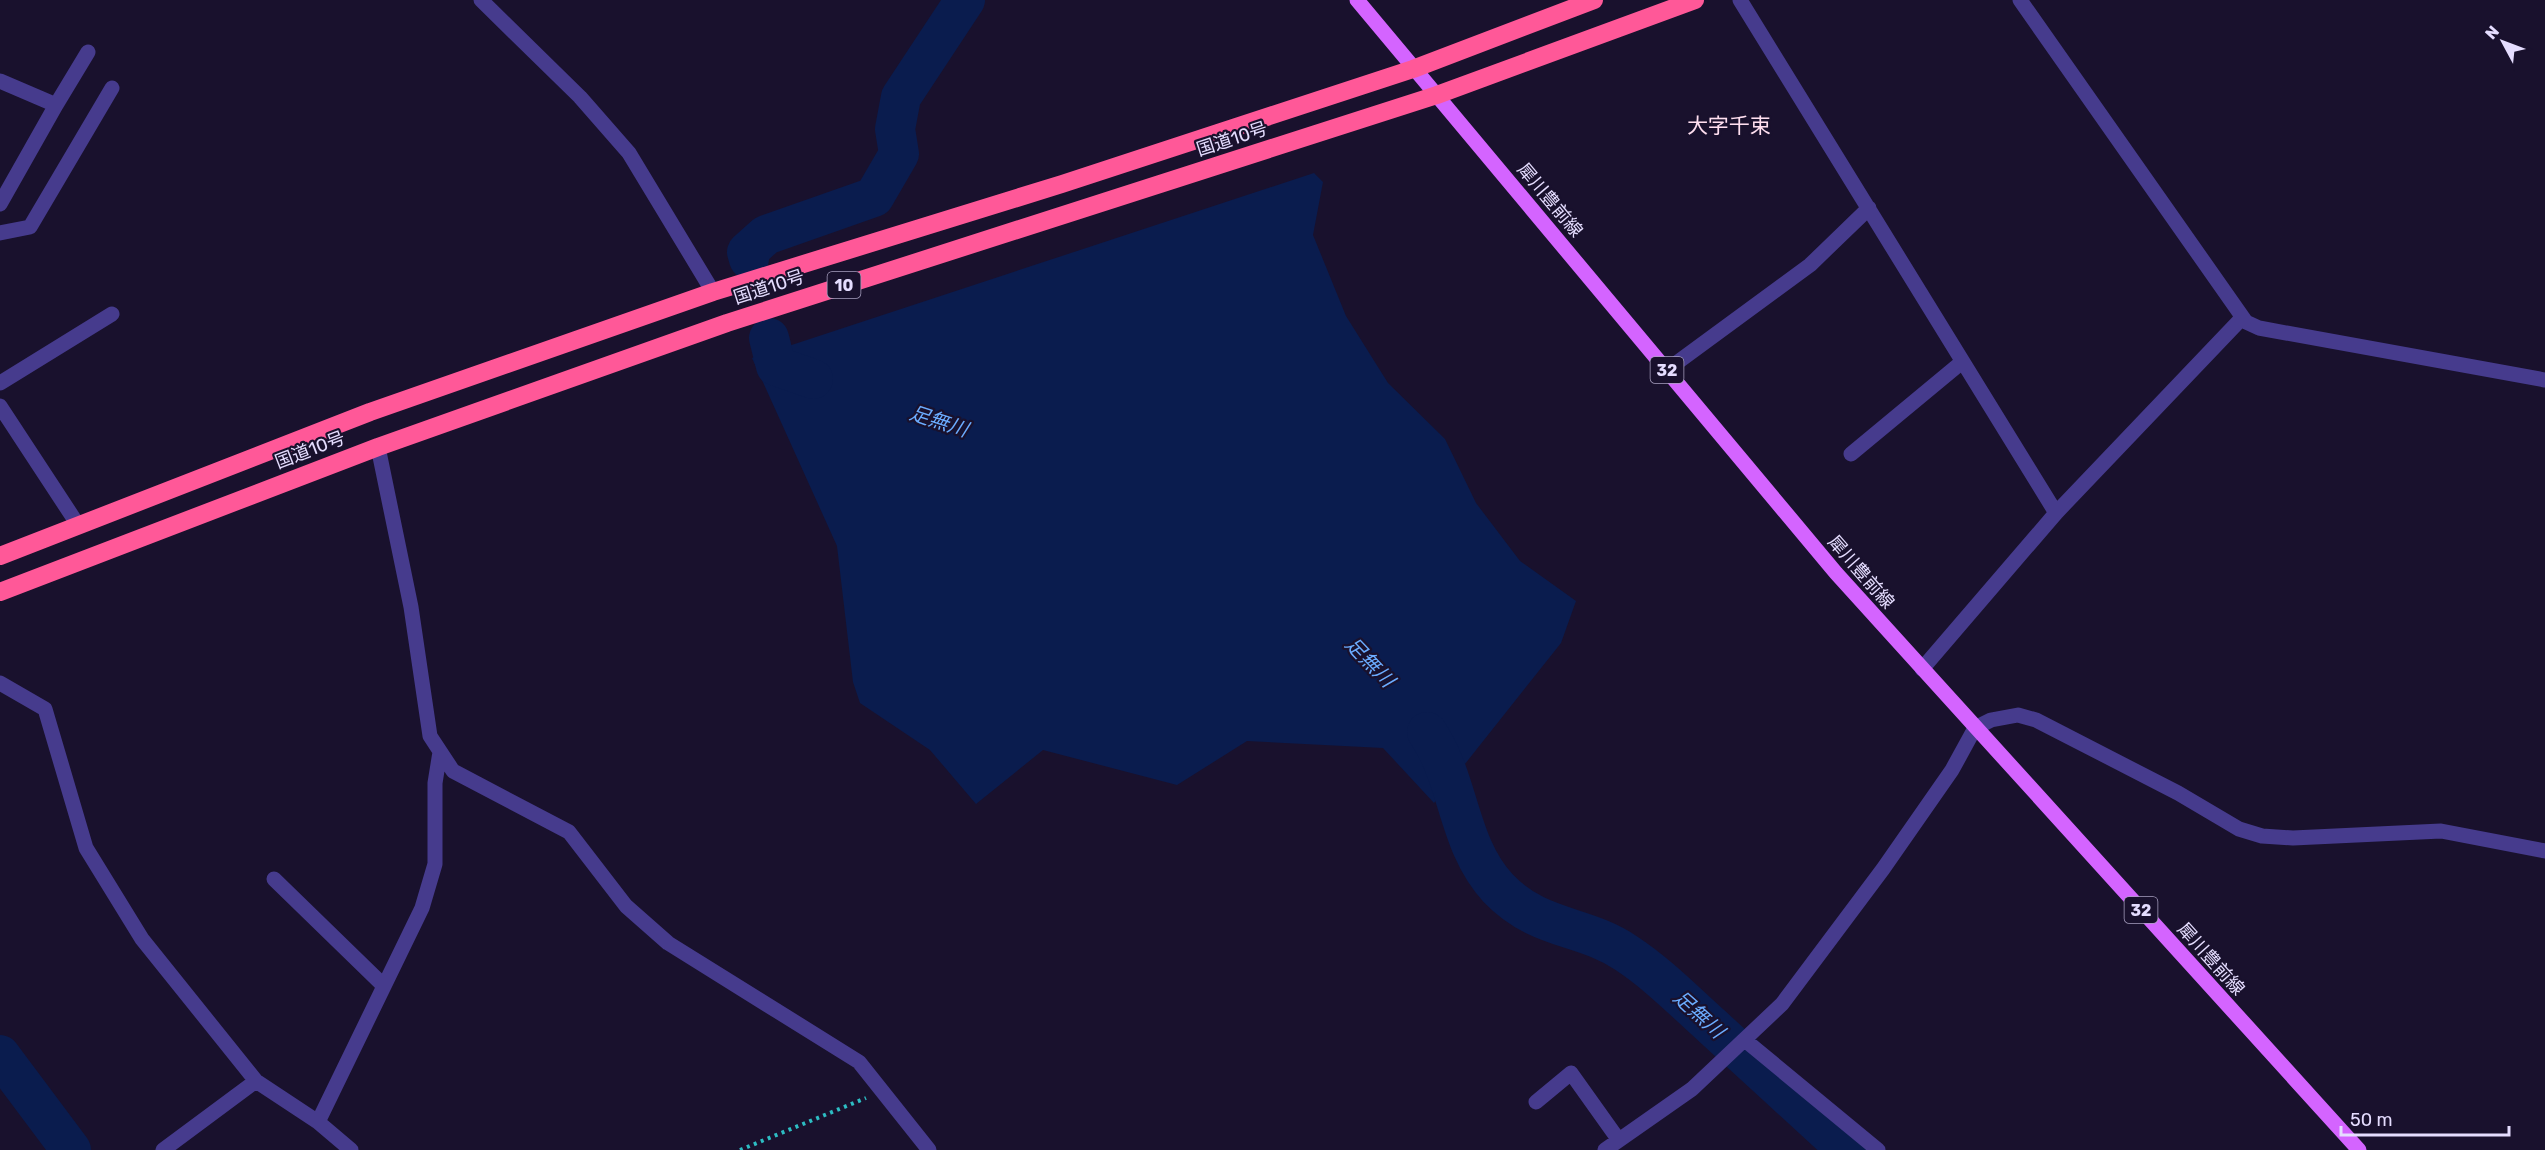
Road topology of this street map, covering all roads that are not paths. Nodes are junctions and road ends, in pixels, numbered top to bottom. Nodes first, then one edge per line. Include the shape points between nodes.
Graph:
1 (481, 0) edge
2 (1357, 0) edge
3 (1594, 0) edge
4 (1695, 0) edge
5 (1740, 0) edge
6 (2020, 0) edge
7 (88, 52) dead end
8 (1413, 69) junction
9 (0, 81) edge
10 (112, 88) dead end
11 (1437, 95) junction
12 (56, 105) junction
13 (0, 204) edge
14 (1869, 208) junction
15 (0, 233) edge
16 (713, 292) junction
17 (112, 314) dead end
18 (2242, 318) junction
19 (1962, 362) junction
20 (1667, 370) junction
21 (2545, 380) edge
22 (0, 383) edge
23 (0, 406) edge
24 (378, 447) junction
25 (1851, 454) dead end
26 (2056, 513) junction
27 (78, 525) junction
28 (0, 556) edge
29 (0, 592) edge
30 (1922, 669) junction
31 (0, 683) edge
32 (1975, 728) junction
33 (440, 752) junction
34 (2545, 851) edge
35 (274, 879) dead end
36 (384, 986) junction
37 (1746, 1041) junction
38 (256, 1081) junction
39 (1536, 1102) dead end
40 (318, 1122) junction
41 (1618, 1138) junction
42 (163, 1150) edge
43 (351, 1150) edge
44 (929, 1150) edge
45 (1605, 1150) edge
46 (1878, 1150) edge
47 (2359, 1150) edge

1 - 16 street via 580,97 629,153
2 - 8 main road, 犀川豊前線 / 32
3 - 8 highway, 国道10号 / 10
4 - 11 highway, 国道10号 / 10
5 - 14 street
6 - 18 street
7 - 12 street
8 - 11 main road, 犀川豊前線 / 32
8 - 16 highway, 国道10号 / 10 via 1062,184
9 - 12 street
10 - 15 street via 30,227
11 - 20 main road, 犀川豊前線 / 32
11 - 24 highway, 国道10号 / 10 via 727,323
12 - 13 street
14 - 19 street
14 - 20 street via 1810,265
16 - 27 highway, 国道10号 / 10 via 370,412
17 - 22 street
18 - 21 street via 2259,328
18 - 26 street
19 - 25 street
19 - 26 street
20 - 30 main road, 犀川豊前線 / 32 via 1836,573
23 - 27 street
24 - 29 highway, 国道10号 / 10
24 - 33 street via 411,607 430,736
26 - 30 street
27 - 28 highway, 国道10号 / 10
30 - 32 main road, 犀川豊前線 / 32
31 - 38 street via 45,709 86,848 142,939
32 - 34 street via 1991,720 2018,715 2036,720 2239,829 2262,836 2441,831
32 - 37 street via 1952,770 1883,869 1782,1004
32 - 47 main road, 犀川豊前線 / 32
33 - 36 street via 435,783 435,864 422,908
33 - 44 street via 453,771 570,832 626,906 668,944 860,1062
35 - 36 street
36 - 40 street
37 - 41 street via 1692,1089
37 - 46 street
38 - 40 street
38 - 42 street
39 - 41 street via 1571,1072
40 - 43 street
41 - 45 street

